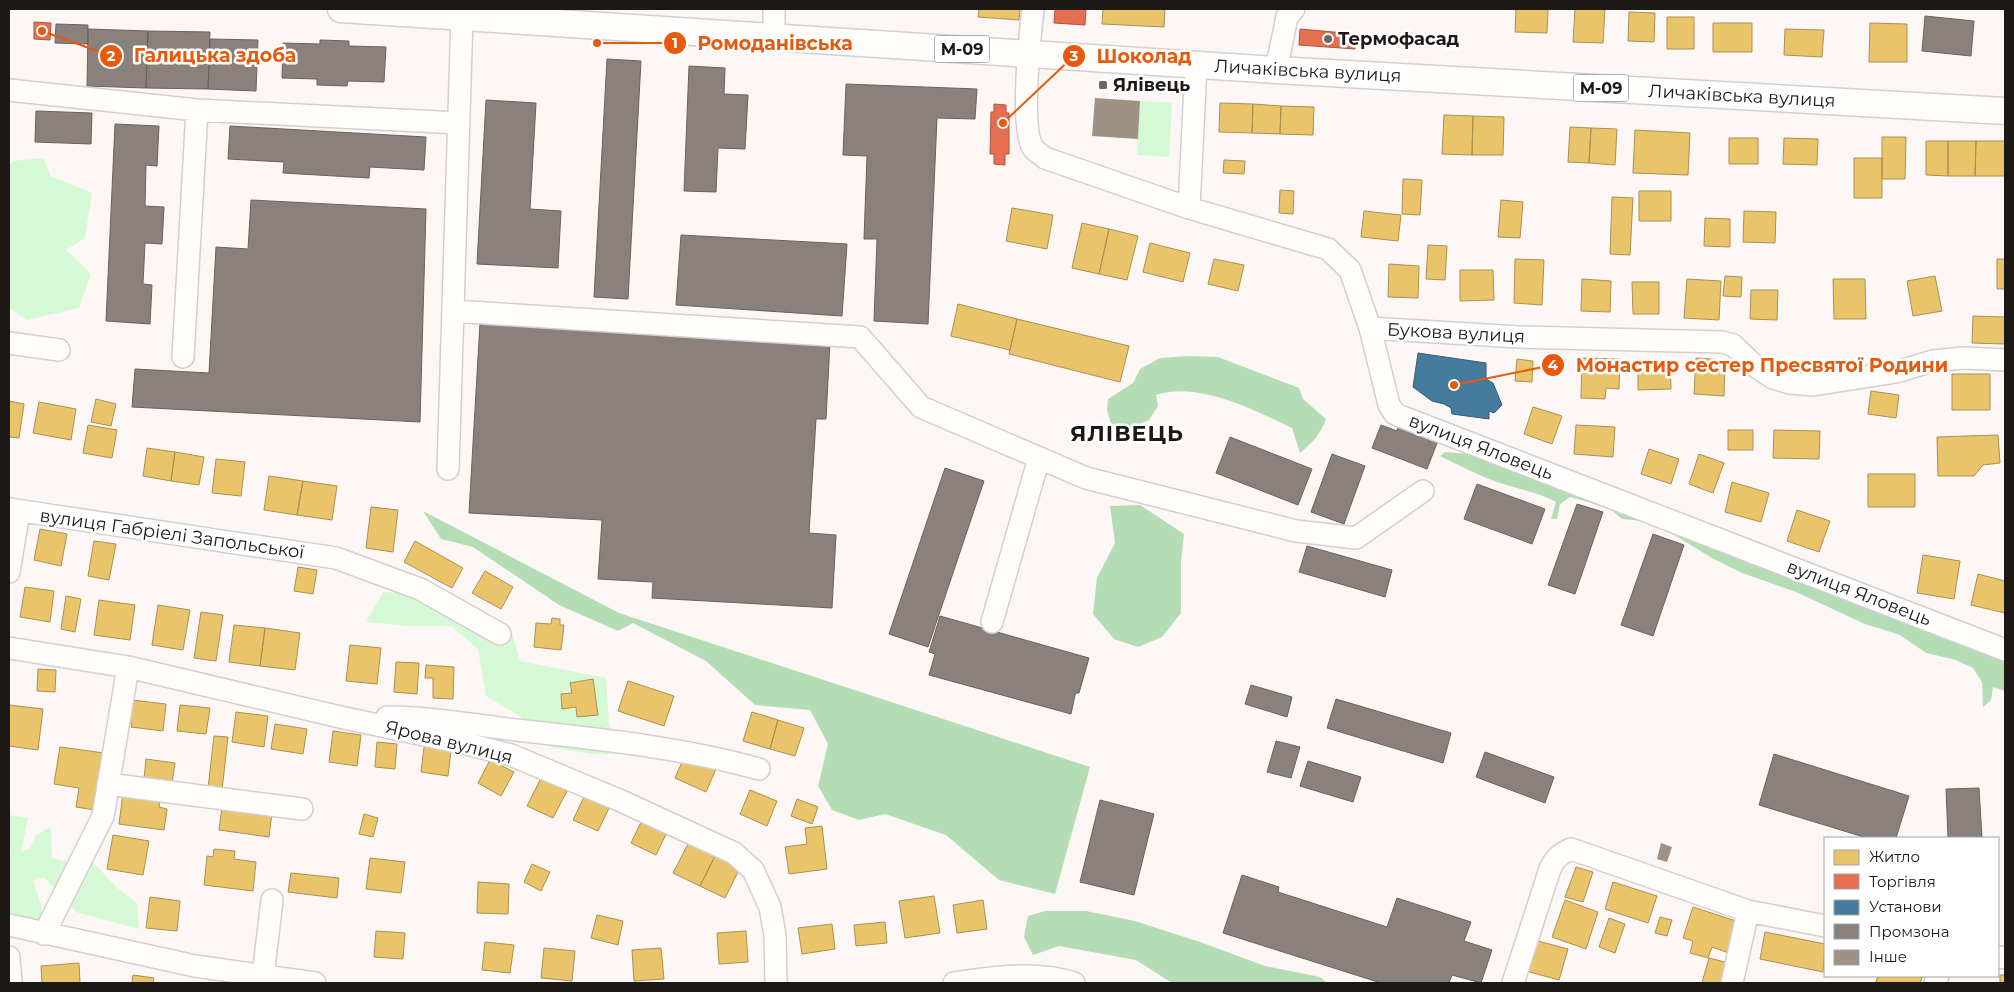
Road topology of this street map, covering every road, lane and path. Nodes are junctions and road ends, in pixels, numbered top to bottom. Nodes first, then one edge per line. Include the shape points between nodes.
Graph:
1 (341, 9) edge
2 (774, 9) edge
3 (1033, 9) edge
4 (1294, 9) edge
5 (577, 16) edge
6 (462, 17) junction
7 (774, 37) junction
8 (1029, 54) junction
9 (1196, 65) junction
10 (1276, 70) junction
11 (9, 90) edge
12 (197, 110) junction
13 (2005, 111) edge
14 (459, 124) junction
15 (1189, 208) junction
16 (453, 311) junction
17 (1370, 328) junction
18 (9, 343) edge
19 (60, 350) dead end
20 (183, 356) dead end
21 (2005, 360) edge
22 (1039, 458) junction
23 (448, 469) dead end
24 (1424, 491) dead end
25 (14, 510) edge
26 (9, 572) edge
27 (992, 622) dead end
28 (500, 634) dead end
29 (9, 648) edge
30 (2005, 650) edge
31 (128, 667) junction
32 (340, 717) junction
33 (760, 769) dead end
34 (108, 784) junction
35 (302, 809) dead end
36 (272, 900) dead end
37 (1748, 911) junction
38 (9, 924) edge
39 (1824, 926) edge
40 (44, 934) junction
41 (9, 958) edge
42 (263, 976) junction
43 (11, 983) edge
44 (315, 983) edge
45 (776, 983) edge
46 (954, 983) edge
47 (1074, 983) edge
48 (1512, 983) edge
49 (1732, 983) edge

1 - 6 main road, Личаківська вулиця / М-09
2 - 7 street
3 - 8 street, вулиця Яловець
4 - 10 street via 1288,17
5 - 6 main road, Личаківська вулиця / М-09
5 - 7 main road, Личаківська вулиця / М-09
6 - 14 street
7 - 8 main road, Личаківська вулиця / М-09
8 - 9 main road, Личаківська вулиця / М-09
8 - 15 street, вулиця Яловець via 1028,135 1034,149 1045,158
9 - 10 main road, Личаківська вулиця / М-09
9 - 15 street
10 - 13 main road, Личаківська вулиця / М-09
11 - 12 street
12 - 14 street
12 - 20 street
14 - 16 street
15 - 17 street, вулиця Яловець via 1328,249 1350,270
16 - 22 street via 860,337 921,407
16 - 23 street
17 - 21 street, Букова вулиця via 1519,337 1722,342 1733,345 1773,378 1814,385 1896,372 1933,361 1964,358
17 - 30 street, вулиця Яловець via 1389,405 1395,414
18 - 19 street
22 - 24 street via 1086,478 1296,531 1356,538
22 - 27 street
25 - 26 street
25 - 28 street, вулиця Габріелі Запольської via 336,558 420,589
29 - 31 street, Ярова вулиця
31 - 32 street, Ярова вулиця
31 - 34 street
32 - 33 street via 448,720 666,748
32 - 45 street, Ярова вулиця via 511,755 734,853 753,870 770,907 775,935
34 - 35 street
34 - 40 street via 103,816
36 - 42 street
37 - 39 street
37 - 48 street via 1571,849 1555,859 1550,869
37 - 49 street
38 - 40 street
40 - 42 street via 196,966
41 - 43 street
42 - 44 street
46 - 47 street via 1035,976

